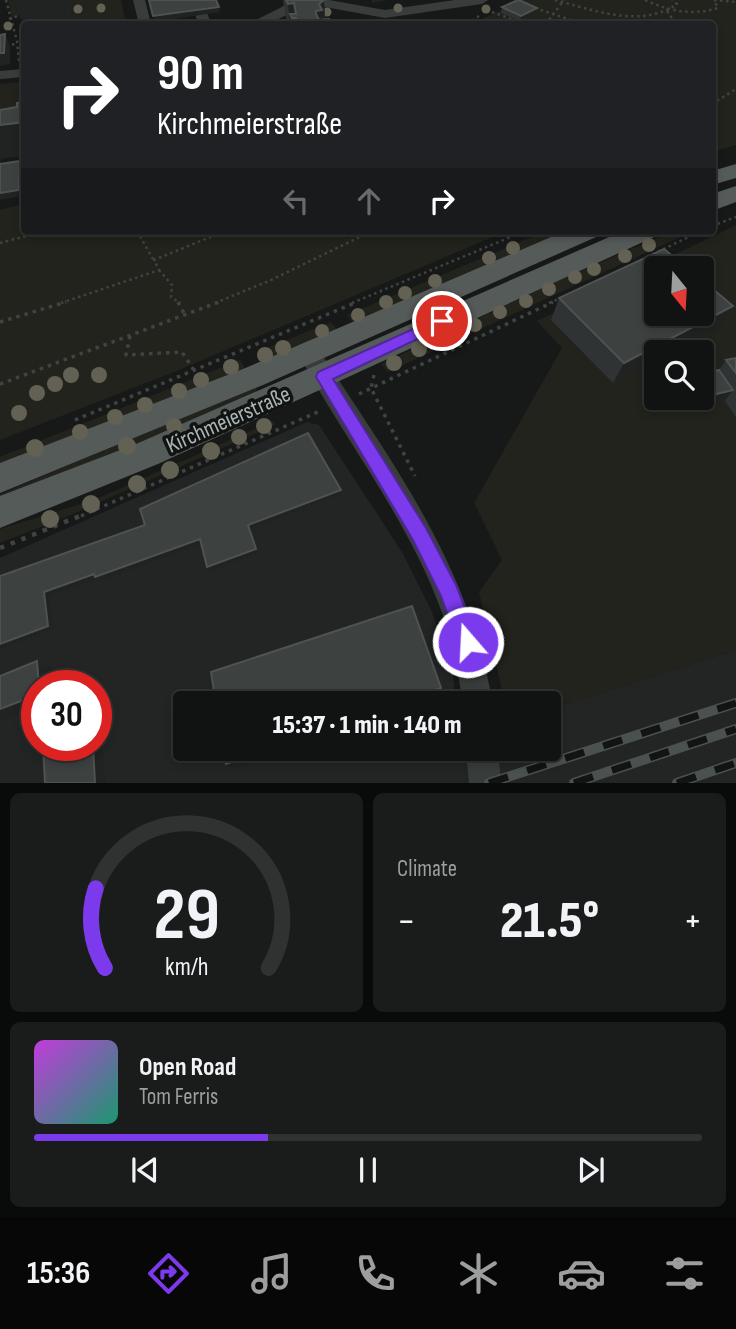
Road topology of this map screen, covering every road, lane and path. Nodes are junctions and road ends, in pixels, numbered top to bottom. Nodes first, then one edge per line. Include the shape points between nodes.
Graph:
1 (6, 0) edge
2 (139, 0) edge
3 (298, 0) edge
4 (307, 0) edge
5 (482, 0) edge
6 (555, 0) edge
7 (645, 0) edge
8 (672, 0) edge
9 (714, 0) edge
10 (563, 1) edge
11 (736, 2) edge
12 (532, 6) edge
13 (503, 8) edge
14 (8, 11) junction
15 (493, 11) dead end
16 (667, 11) junction
17 (0, 12) edge
18 (26, 14) dead end
19 (554, 14) junction
20 (481, 15) dead end
21 (9, 19) junction
22 (144, 21) edge
23 (262, 21) edge
24 (472, 21) edge
25 (548, 21) edge
26 (574, 21) edge
27 (674, 21) edge
28 (21, 40) edge
29 (17, 42) junction
30 (0, 46) edge
31 (21, 67) edge
32 (21, 73) edge
33 (0, 75) edge
34 (736, 89) edge
35 (716, 102) edge
36 (736, 171) edge
37 (716, 177) edge
38 (736, 193) edge
39 (716, 201) edge
40 (736, 217) edge
41 (716, 224) edge
42 (30, 235) edge
43 (139, 235) edge
44 (215, 235) edge
45 (364, 235) edge
46 (515, 235) edge
47 (580, 235) edge
48 (636, 235) edge
49 (693, 235) edge
50 (0, 243) edge
51 (153, 260) junction
52 (640, 260) edge
53 (159, 270) junction
54 (567, 295) edge
55 (186, 315) junction
56 (0, 321) edge
57 (130, 336) junction
58 (193, 370) junction
59 (324, 377) junction
60 (0, 384) edge
61 (72, 422) dead end
62 (0, 478) edge
63 (0, 512) edge
64 (0, 548) edge
65 (477, 691) edge
66 (483, 761) edge
67 (485, 783) edge

1 - 14 path
2 - 22 street
3 - 23 street
4 - 5 street via 385,14
6 - 10 path
7 - 16 path
8 - 16 path via 677,4
9 - 11 path
9 - 16 path via 718,8 705,13
10 - 16 path via 619,17
10 - 19 path
12 - 19 path
13 - 15 path
14 - 17 path
14 - 21 path
16 - 27 path
18 - 21 path
19 - 25 path
19 - 26 path
20 - 24 path
21 - 29 path
28 - 29 path
29 - 30 path
29 - 31 path
32 - 33 street
34 - 35 path
36 - 37 main road
38 - 39 main road
40 - 41 path
42 - 50 path
43 - 51 path
44 - 51 path
45 - 55 path
46 - 58 path
47 - 59 main road, Kirchmeierstraße
48 - 59 main road, Kirchmeierstraße
49 - 52 path
51 - 53 path
53 - 55 path via 172,282 171,297
53 - 56 path
54 - 59 path via 371,388
55 - 57 path
57 - 58 path via 125,355 182,352
57 - 60 path
58 - 61 path
59 - 62 main road, Kirchmeierstraße
59 - 63 main road, Kirchmeierstraße
59 - 64 path via 58,526
59 - 65 street via 450,592 473,660
66 - 67 street

